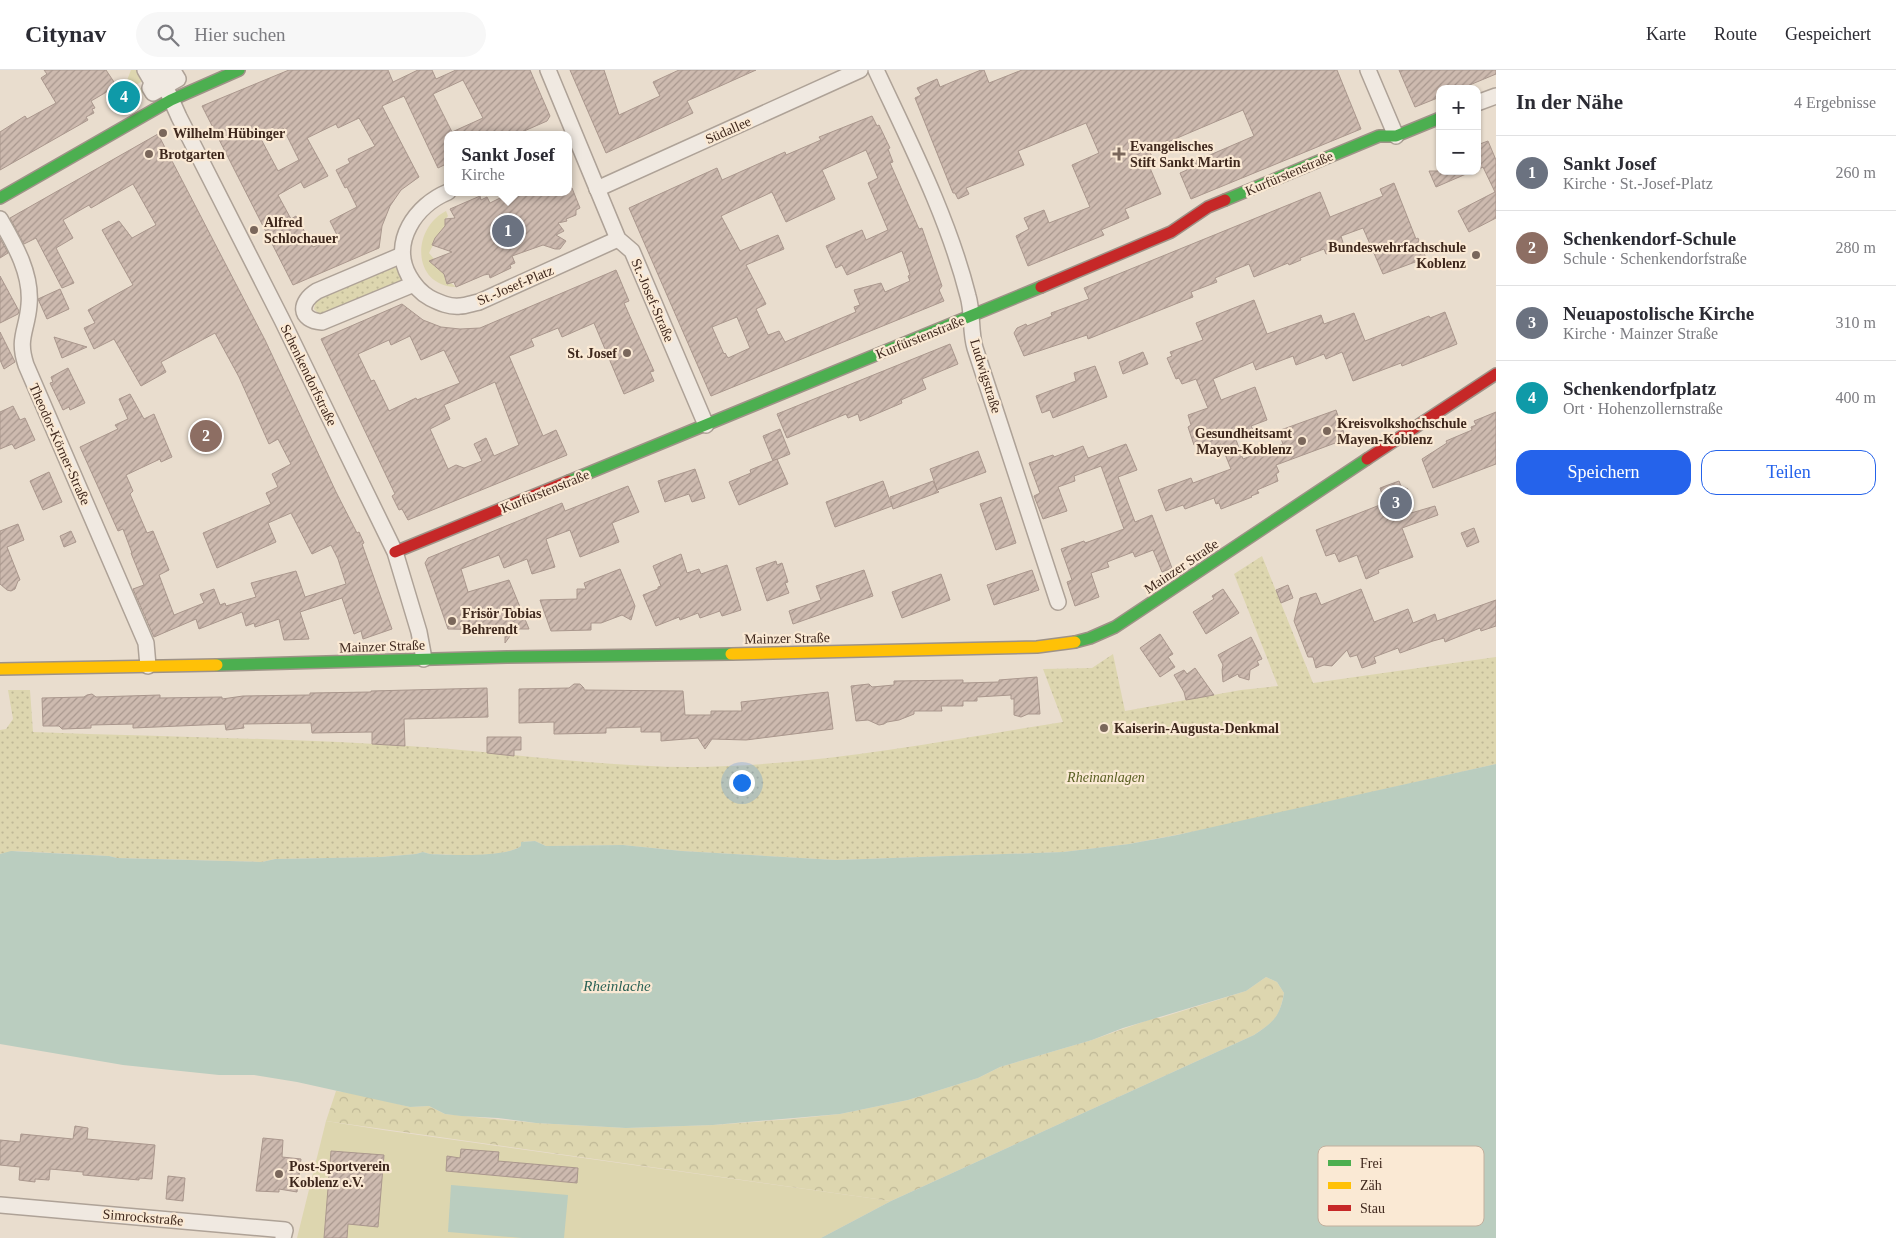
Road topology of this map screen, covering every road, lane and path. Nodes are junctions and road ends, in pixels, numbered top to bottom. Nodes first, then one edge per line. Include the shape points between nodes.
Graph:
1 (145, 70) edge
2 (158, 70) edge
3 (169, 70) edge
4 (239, 70) edge
5 (548, 70) edge
6 (860, 70) edge
7 (876, 70) edge
8 (1368, 70) edge
9 (169, 95) junction
10 (1496, 96) edge
11 (1481, 102) edge
12 (1436, 120) edge
13 (569, 131) edge
14 (1396, 136) junction
15 (572, 140) edge
16 (597, 189) junction
17 (444, 194) edge
18 (0, 198) edge
19 (0, 219) edge
20 (618, 239) junction
21 (402, 255) junction
22 (414, 284) junction
23 (972, 316) junction
24 (1496, 374) edge
25 (706, 425) junction
26 (395, 552) junction
27 (1058, 602) dead end
28 (424, 659) junction
29 (148, 666) junction
30 (0, 669) edge
31 (0, 1205) edge
32 (284, 1234) edge

1 - 3 street via 152,82 150,88 153,93 178,79
2 - 9 street, Schenkendorfstraße
4 - 9 street
5 - 13 street, St.-Josef-Straße
6 - 16 street, Südallee
7 - 23 street, Ludwigstraße via 933,195 959,266
8 - 14 street
9 - 18 street
9 - 26 street, Schenkendorfstraße
10 - 11 street
12 - 14 street, Kurfürstenstraße
14 - 23 street, Kurfürstenstraße via 1379,136 1208,207 1170,232
15 - 16 street, St.-Josef-Straße
16 - 20 street, St.-Josef-Straße
17 - 21 street via 430,202 409,226 402,242
19 - 29 street, Theodor-Körner-Straße via 25,269 29,289 29,306 21,340 26,365 146,643
20 - 22 street, St.-Josef-Platz via 479,302 442,305
20 - 25 street, St.-Josef-Straße via 632,251
21 - 22 street, St.-Josef-Platz via 405,269
21 - 22 street via 317,291 306,299 305,312 314,321 322,322
23 - 25 street, Kurfürstenstraße
23 - 27 street, Ludwigstraße via 975,348
24 - 28 street, Mainzer Straße via 1115,627 1090,638 1066,644 1007,648
25 - 26 street, Kurfürstenstraße
26 - 28 street, Schenkendorfstraße
28 - 29 street, Mainzer Straße
29 - 30 street, Mainzer Straße
31 - 32 street, Simrockstraße

